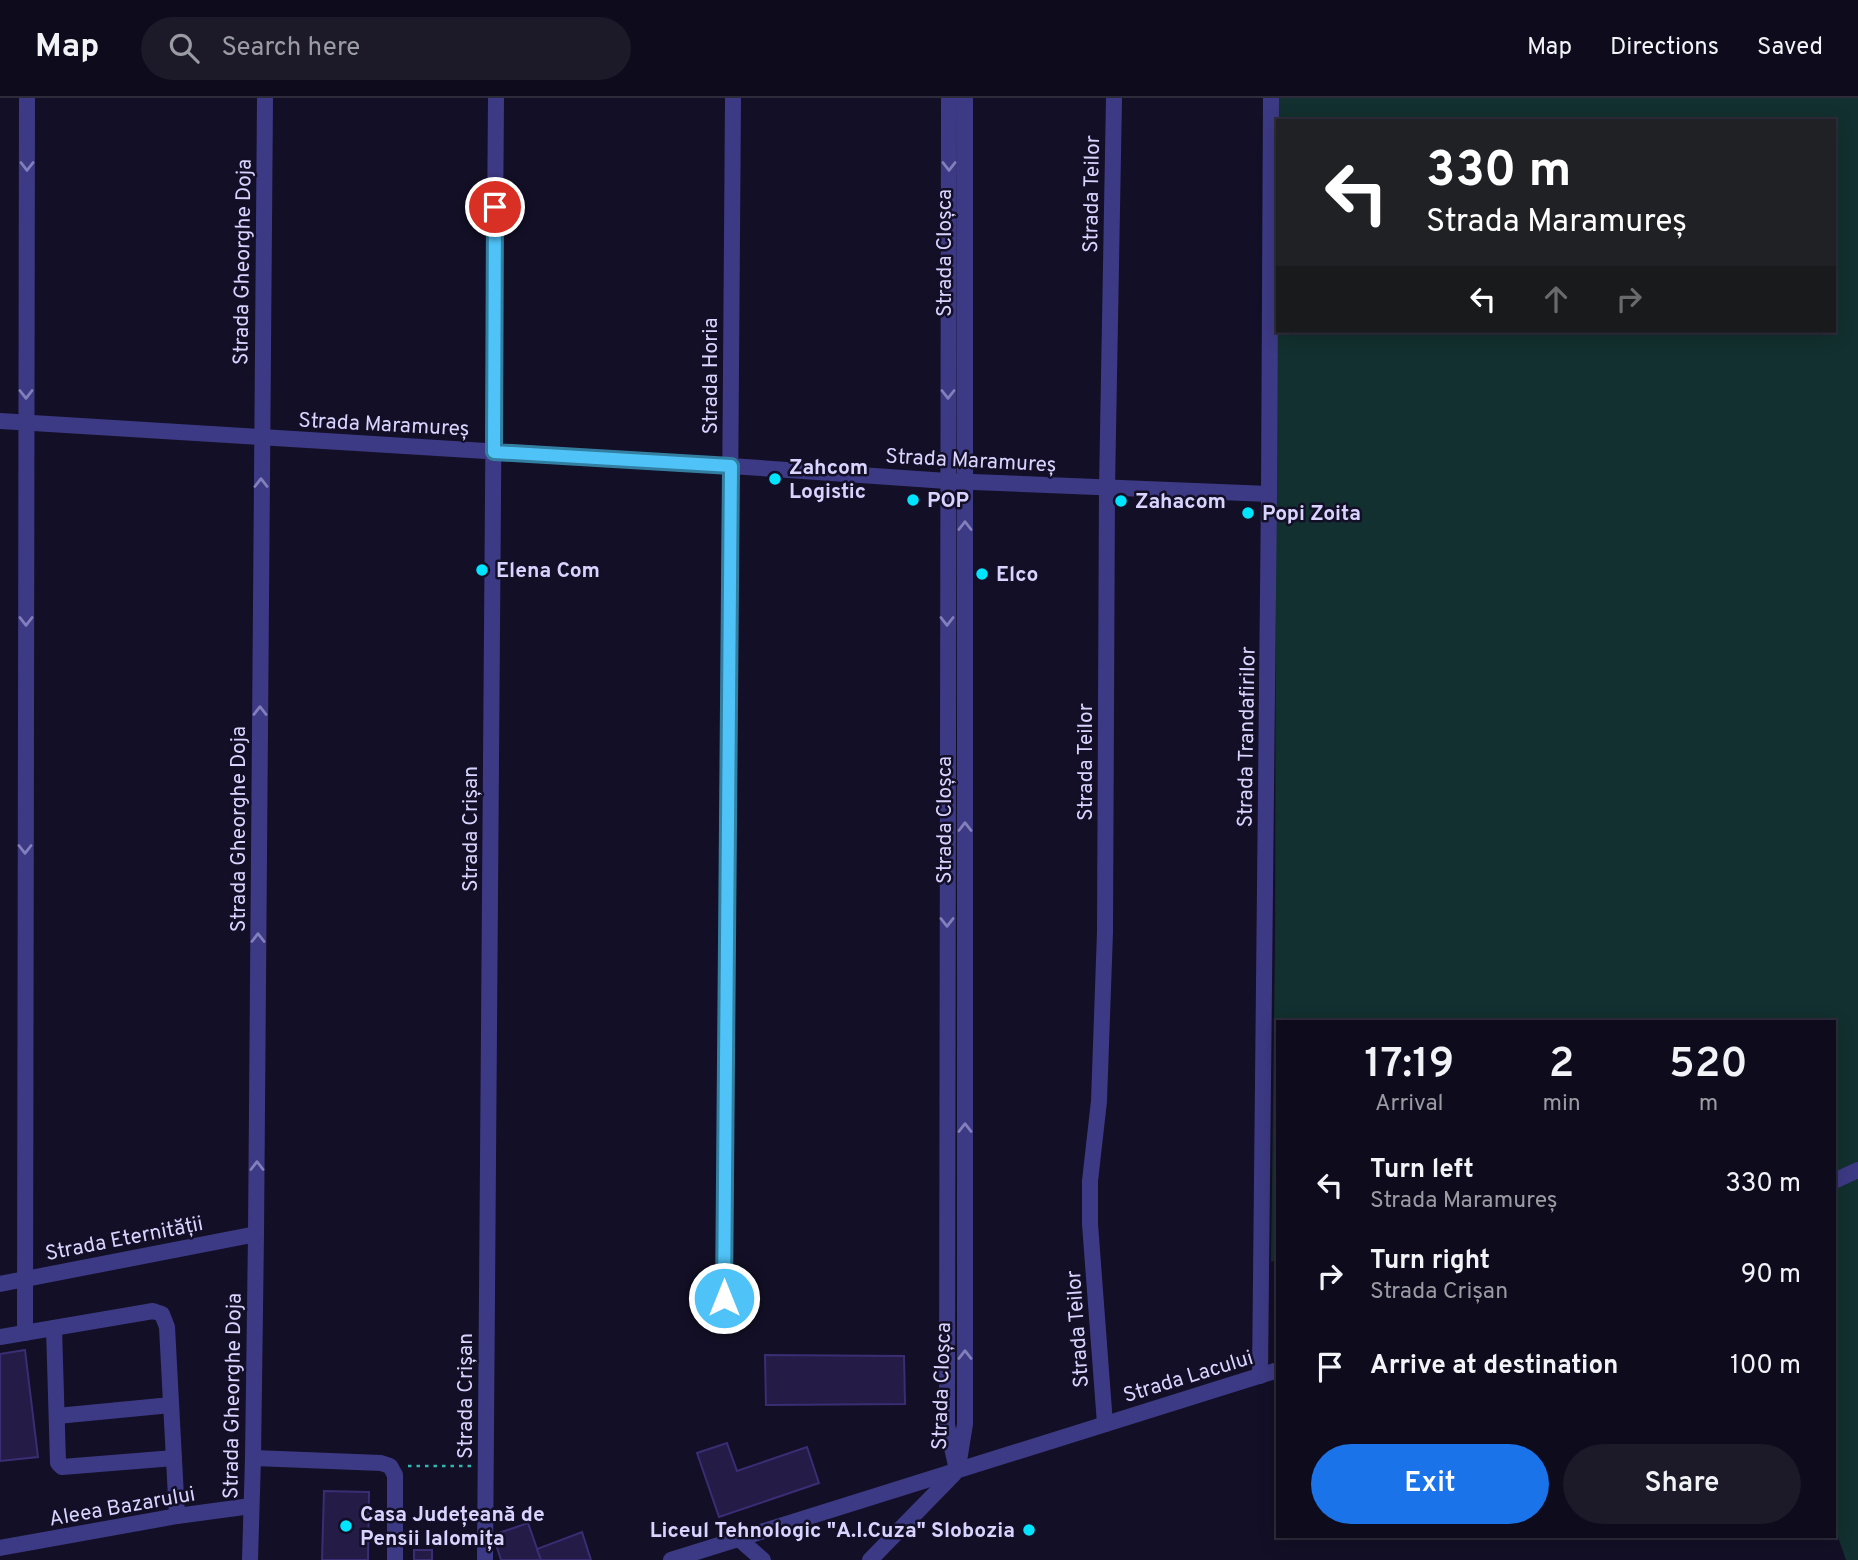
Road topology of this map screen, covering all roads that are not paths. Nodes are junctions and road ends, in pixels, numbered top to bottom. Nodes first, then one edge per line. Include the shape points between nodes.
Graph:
1 (27, 98) edge
2 (265, 98) edge
3 (496, 98) edge
4 (733, 98) edge
5 (949, 98) edge
6 (965, 98) edge
7 (1114, 98) edge
8 (1271, 98) edge
9 (0, 421) edge
10 (26, 423) junction
11 (261, 438) junction
12 (494, 452) junction
13 (731, 466) junction
14 (947, 481) junction
15 (965, 481) junction
16 (1107, 488) junction
17 (1269, 494) junction
18 (1858, 1170) edge
19 (1836, 1180) edge
20 (256, 1234) junction
21 (24, 1278) junction
22 (0, 1284) edge
23 (724, 1326) dead end
24 (54, 1328) junction
25 (25, 1333) junction
26 (0, 1337) edge
27 (1276, 1371) edge
28 (1260, 1376) junction
29 (171, 1405) junction
30 (57, 1416) junction
31 (1105, 1424) junction
32 (174, 1458) junction
33 (253, 1458) junction
34 (957, 1470) junction
35 (251, 1506) junction
36 (177, 1516) junction
37 (738, 1538) junction
38 (0, 1548) edge
39 (250, 1560) edge
40 (395, 1560) edge
41 (485, 1560) edge
42 (671, 1560) edge
43 (762, 1560) edge
44 (870, 1560) edge

1 -> 10 street
2 - 11 street, Strada Gheorghe Doja
3 - 12 street, Strada Crișan
4 - 13 street, Strada Horia
5 -> 14 street, Strada Cloșca
6 - 15 street, Strada Cloșca
7 - 16 street, Strada Teilor
8 - 17 street, Strada Trandafirilor
9 - 10 street, Strada Maramureș
10 - 11 street, Strada Maramureș
10 -> 21 street
11 - 12 street, Strada Maramureș
20 -> 11 street, Strada Gheorghe Doja
12 - 13 street, Strada Maramureș
12 - 41 street, Strada Crișan
13 - 14 street, Strada Maramureș
13 - 23 street, Strada Horia
14 - 15 street, Strada Maramureș
14 -> 34 street, Strada Cloșca via 947,1426
15 - 16 street, Strada Maramureș
34 -> 15 street, Strada Cloșca via 965,1424
16 - 17 street, Strada Maramureș
16 - 31 street, Strada Teilor via 1105,932 1099,1101 1090,1181
17 - 28 street, Strada Trandafirilor
18 - 19 street
20 - 21 street, Strada Eternității
20 - 33 street, Strada Gheorghe Doja
21 - 22 street, Strada Eternității
21 - 25 street
24 - 25 street
24 - 29 street via 153,1311 162,1314 167,1327
24 - 30 street
25 - 26 street
27 - 28 street, Strada Lacului
28 - 31 street, Strada Lacului
29 - 30 street
29 - 32 street
30 - 32 street via 58,1463 62,1467
31 - 34 street, Strada Lacului
32 - 36 street
33 - 35 street, Strada Gheorghe Doja
33 - 40 street via 390,1466 395,1475
34 - 37 street, Strada Lacului
34 - 44 street
35 - 36 street, Aleea Bazarului
35 - 39 street, Strada Gheorghe Doja
36 - 38 street, Aleea Bazarului
37 - 42 street, Strada Lacului
37 - 43 street

